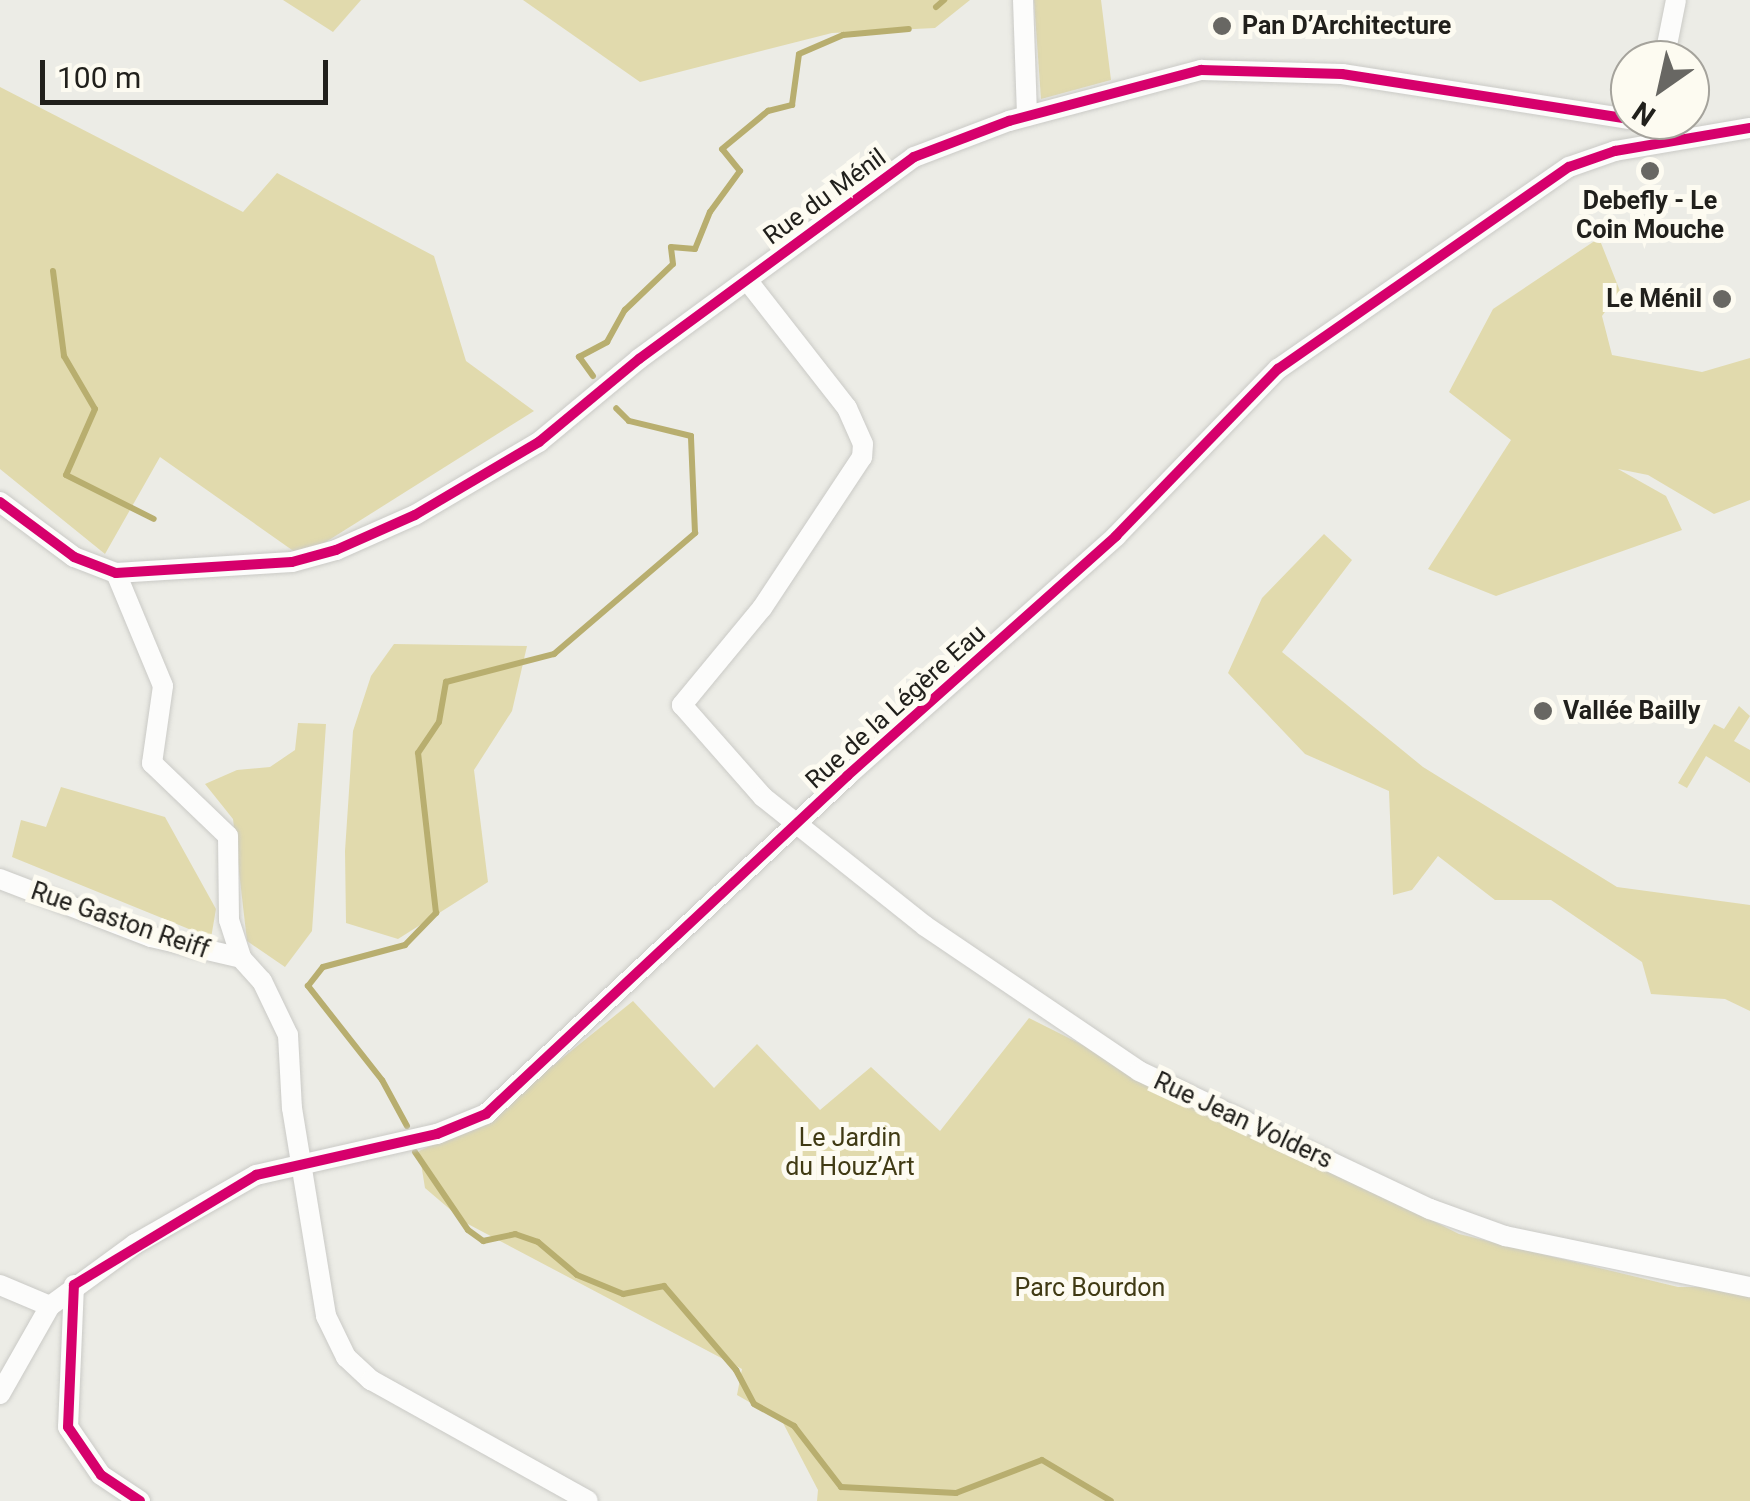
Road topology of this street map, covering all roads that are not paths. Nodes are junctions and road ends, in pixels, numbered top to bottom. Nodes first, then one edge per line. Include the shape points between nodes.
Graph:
1 (1023, 0) edge
2 (1676, 0) edge
3 (1668, 40) edge
4 (1028, 116) junction
5 (1610, 117) edge
6 (1750, 128) edge
7 (1710, 130) edge
8 (1639, 140) edge
9 (747, 280) junction
10 (0, 502) edge
11 (116, 572) junction
12 (796, 826) junction
13 (0, 879) edge
14 (241, 958) junction
15 (303, 1162) junction
16 (0, 1285) edge
17 (74, 1285) junction
18 (1750, 1287) edge
19 (50, 1306) junction
20 (0, 1394) edge
21 (140, 1501) edge
22 (588, 1501) edge

1 - 4 street
2 - 3 street
4 - 5 street, Rue du Ménil via 1201,70 1342,74
4 - 9 street, Rue du Ménil via 914,157
6 - 7 street
8 - 12 street, Rue de la Légère Eau via 1569,166 1278,368 1116,536
9 - 11 street, Rue du Ménil via 539,442 416,515 292,562
9 - 12 street, Rue Jean Volders via 847,408 862,457 762,608 686,696 682,712
10 - 11 street via 74,557
11 - 14 street via 163,686 152,763 228,836 229,920
12 - 15 street, Rue de la Légère Eau via 486,1114 437,1134
12 - 18 street, Rue Jean Volders via 925,926 1139,1071 1430,1210 1505,1236
13 - 14 street, Rue Gaston Reiff via 151,937
14 - 15 street via 262,981 288,1036
15 - 17 street, Rue de la Légère Eau via 256,1176
15 - 22 street via 326,1316 346,1357 370,1380
16 - 19 street
17 - 19 street, Rue de la Légère Eau
17 - 21 street via 68,1427 101,1476
19 - 20 street, Rue de la Légère Eau

